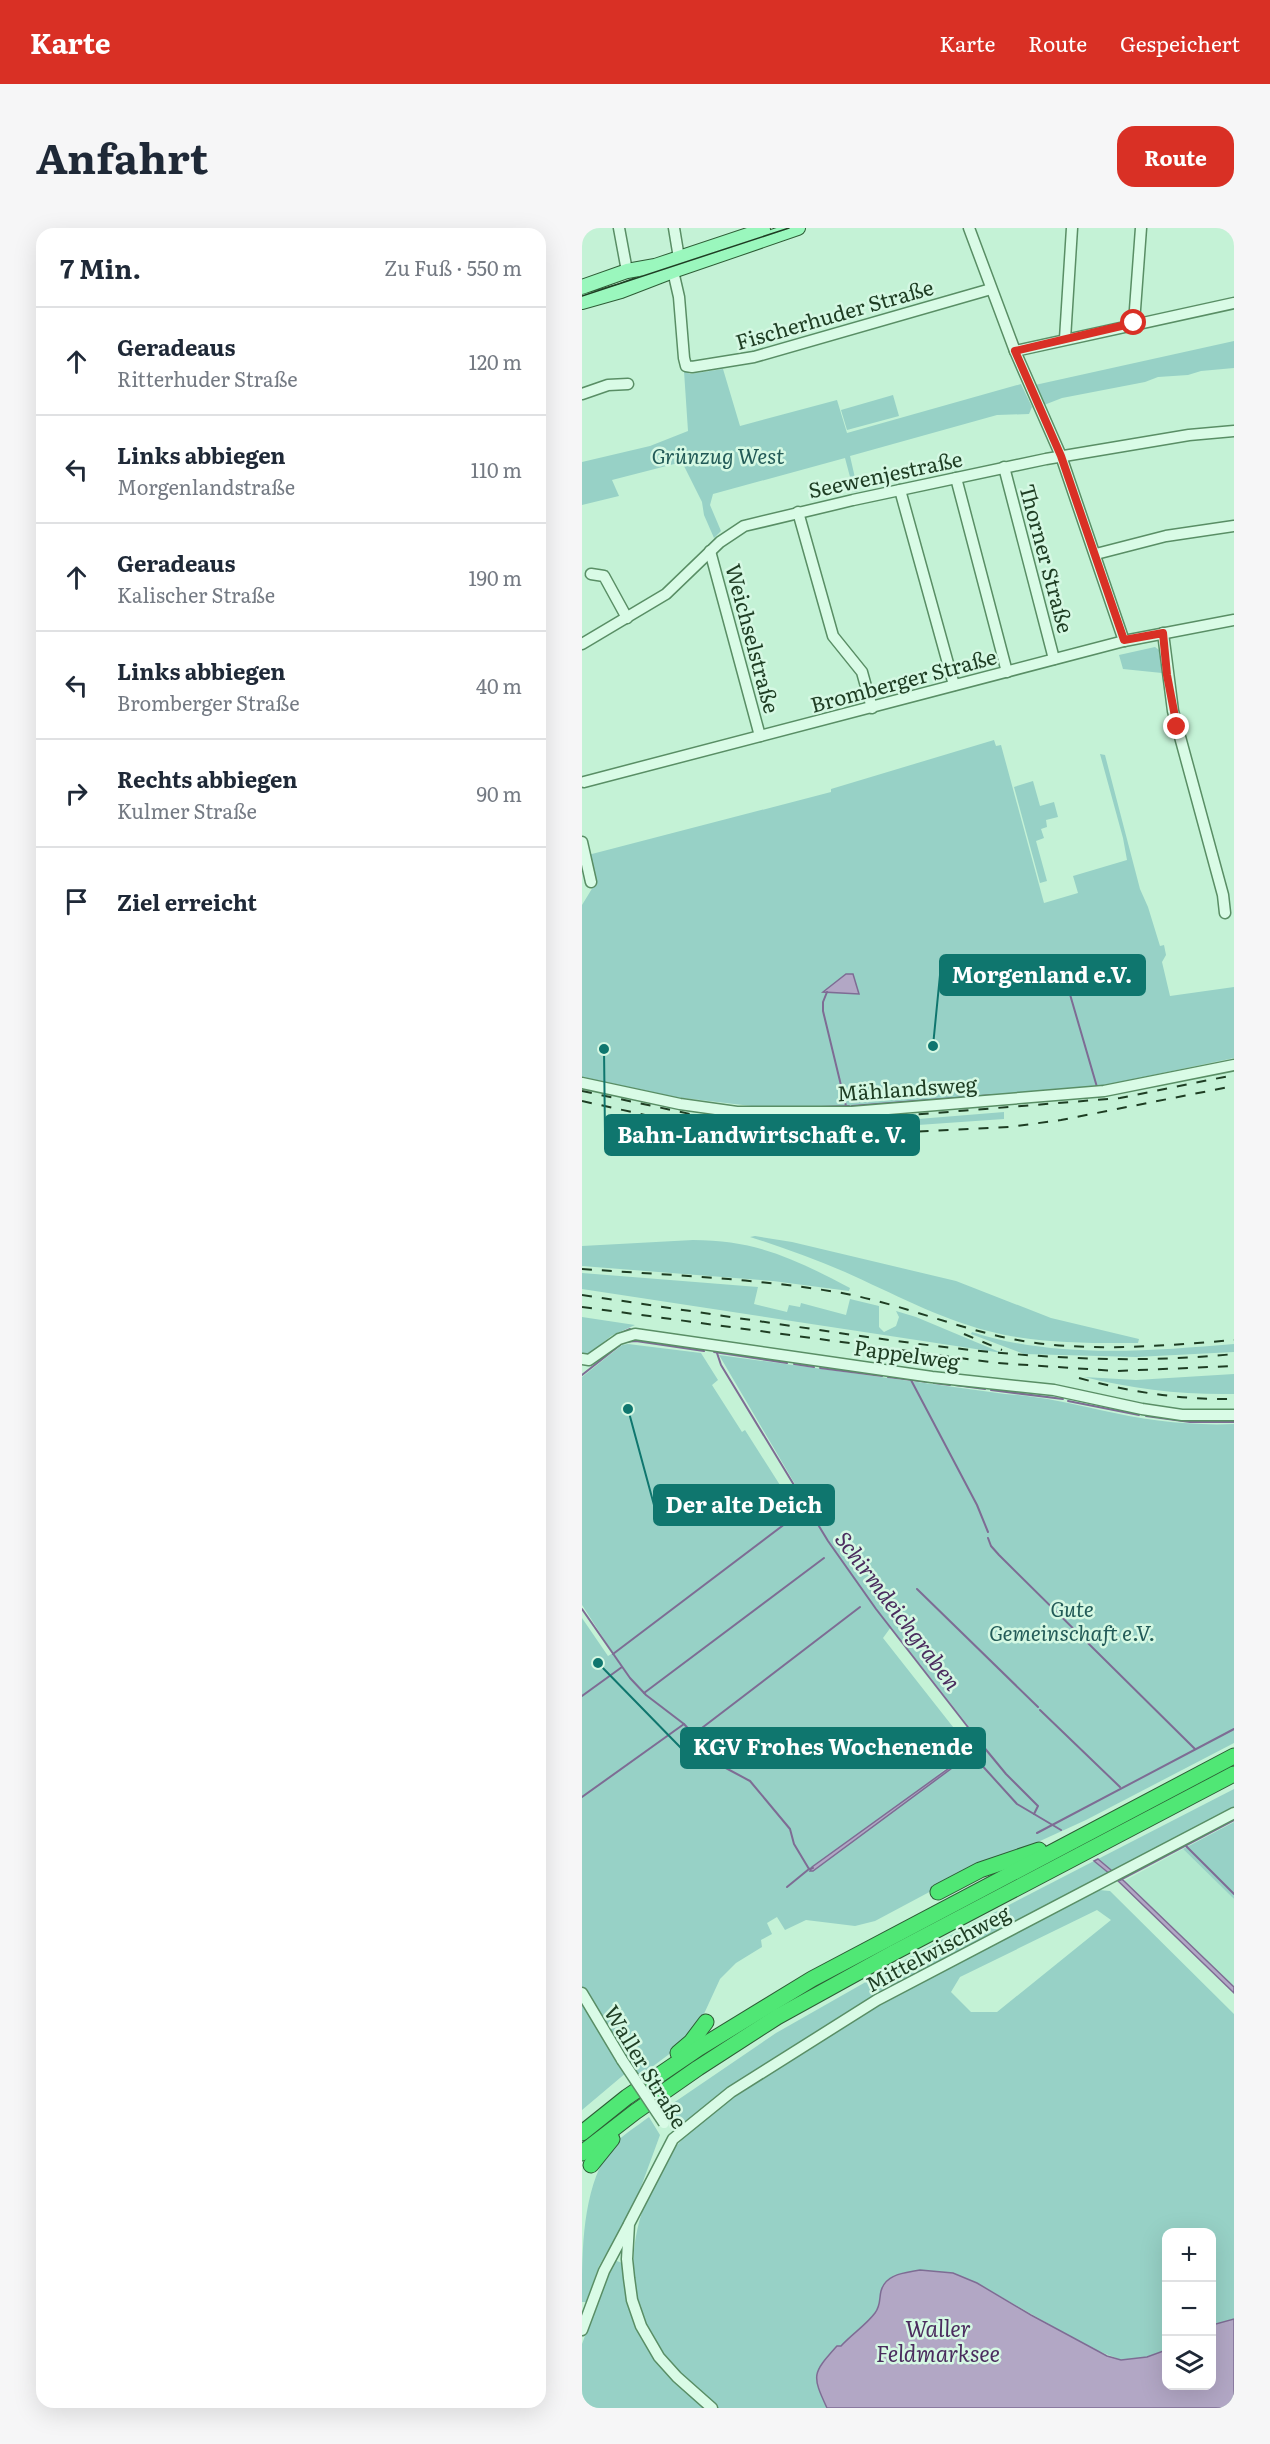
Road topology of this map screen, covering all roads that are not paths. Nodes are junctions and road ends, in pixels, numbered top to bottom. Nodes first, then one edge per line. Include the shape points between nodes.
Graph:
1 (619, 228) edge
2 (674, 228) edge
3 (770, 228) edge
4 (798, 228) edge
5 (969, 228) edge
6 (1072, 228) edge
7 (1141, 228) edge
8 (676, 265) junction
9 (627, 271) junction
10 (582, 287) edge
11 (992, 289) junction
12 (582, 302) edge
13 (1234, 303) edge
14 (1134, 323) junction
15 (1065, 339) junction
16 (1015, 351) junction
17 (628, 384) dead end
18 (582, 394) edge
19 (1234, 431) edge
20 (1061, 456) junction
21 (1004, 467) junction
22 (957, 478) junction
23 (900, 490) junction
24 (798, 512) junction
25 (1234, 526) edge
26 (710, 551) junction
27 (1096, 554) junction
28 (591, 574) dead end
29 (627, 618) junction
30 (1234, 620) edge
31 (1163, 633) junction
32 (1124, 640) junction
33 (582, 644) edge
34 (1054, 659) junction
35 (1007, 672) junction
36 (954, 685) junction
37 (872, 708) junction
38 (760, 736) junction
39 (584, 782) dead end
40 (582, 842) edge
41 (591, 882) dead end
42 (1224, 913) dead end
43 (1234, 1065) edge
44 (582, 1083) edge
45 (582, 1359) edge
46 (1234, 1415) edge
47 (1234, 1756) edge
48 (1234, 1774) edge
49 (1234, 1813) edge
50 (1068, 1843) junction
51 (938, 1892) dead end
52 (582, 1993) edge
53 (706, 2022) dead end
54 (651, 2080) junction
55 (582, 2133) edge
56 (673, 2139) junction
57 (587, 2159) edge
58 (629, 2224) junction
59 (612, 2254) junction
60 (627, 2259) junction
61 (582, 2330) edge
62 (712, 2408) edge

1 - 9 street
2 - 8 street
3 - 8 main road
4 - 8 main road
5 - 11 street
6 - 15 street
7 - 14 street
8 - 9 main road
8 - 11 street, Fischerhuder Straße via 686,366 698,367 744,359
8 - 12 main road via 621,291
9 - 10 main road
11 - 16 street
13 - 14 street
14 - 15 street
15 - 16 street
16 - 20 street
17 - 18 street via 608,385
19 - 20 street, Seewenjestraße
20 - 21 street, Seewenjestraße
20 - 27 street
21 - 22 street, Seewenjestraße
21 - 34 street, Thorner Straße
22 - 23 street, Seewenjestraße
22 - 35 street
23 - 24 street, Seewenjestraße
23 - 36 street
24 - 26 street, Seewenjestraße via 744,526
24 - 37 street via 833,636 862,672
25 - 27 street via 1166,536
26 - 29 street, Seewenjestraße via 666,594
26 - 38 street, Weichselstraße
27 - 32 street
28 - 29 street via 604,576
29 - 33 street, Seewenjestraße
30 - 31 street, Bromberger Straße
31 - 32 street, Bromberger Straße
31 - 42 street via 1173,711 1223,895
32 - 34 street, Bromberger Straße
34 - 35 street, Bromberger Straße
35 - 36 street, Bromberger Straße
36 - 37 street, Bromberger Straße
37 - 38 street, Bromberger Straße
38 - 39 street, Bromberger Straße
40 - 41 street
43 - 44 street, Mählandsweg via 1104,1091 842,1112 727,1111
45 - 46 street, Pappelweg via 589,1360 635,1334 932,1377 1054,1390 1182,1415
47 - 50 highway
48 - 57 highway via 777,2017 635,2112
49 - 56 street, Mittelwischweg via 877,2000 731,2092
50 - 51 highway via 980,1870
50 - 54 highway via 812,1979
52 - 56 street, Waller Straße, bridge
53 - 54 highway
54 - 55 highway
56 - 58 street, Waller Straße
58 - 59 street
58 - 60 street, Waller Straße
59 - 60 street
59 - 61 street
60 - 62 street, Waller Straße via 632,2300 649,2342 677,2377

